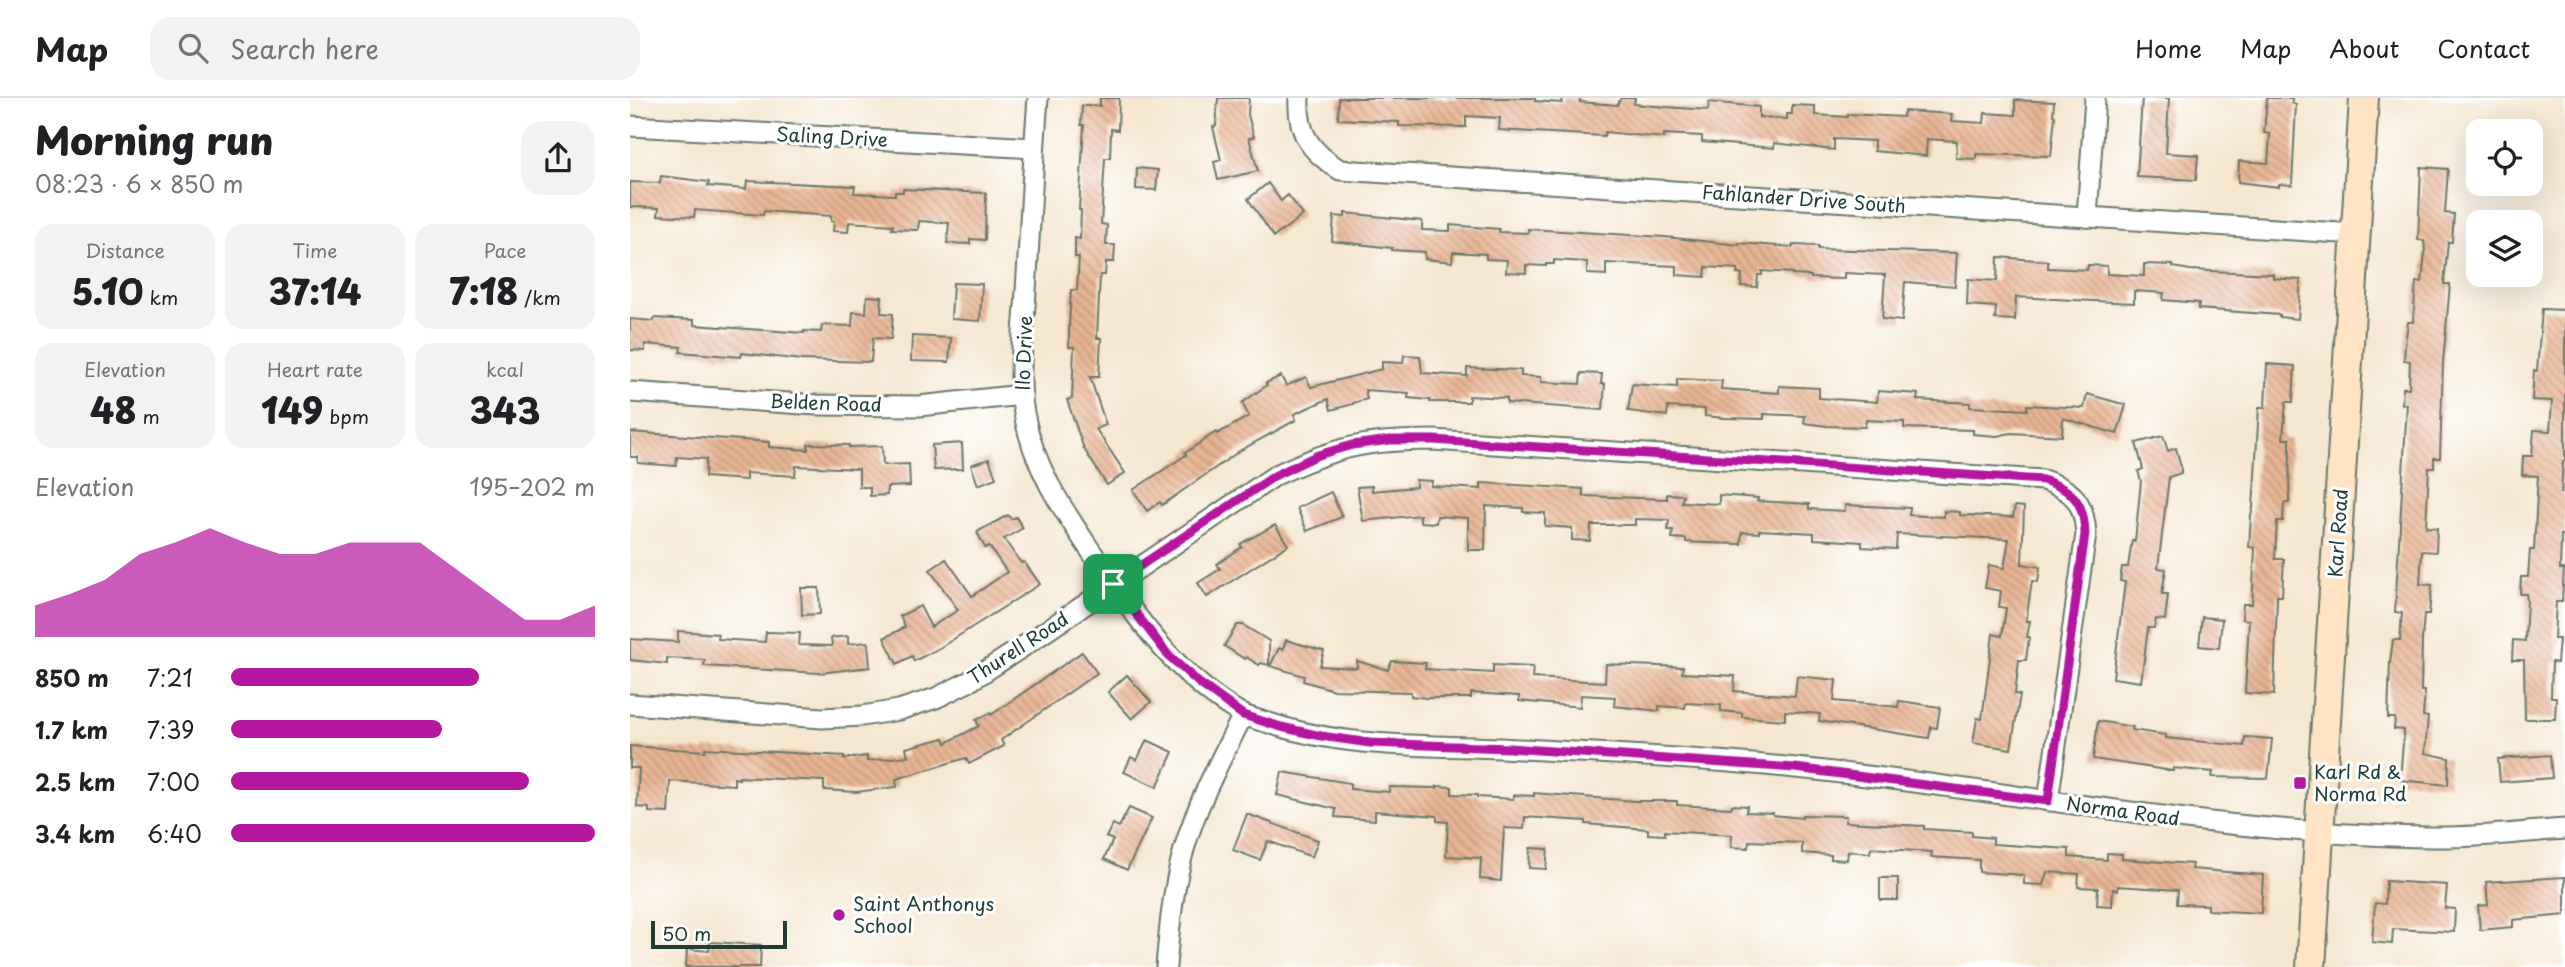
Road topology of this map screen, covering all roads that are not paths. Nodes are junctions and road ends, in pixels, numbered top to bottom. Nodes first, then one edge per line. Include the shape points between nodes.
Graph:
1 (1038, 98) edge
2 (1299, 98) edge
3 (2095, 98) edge
4 (2364, 98) edge
5 (630, 126) edge
6 (1034, 148) junction
7 (2087, 217) junction
8 (2356, 234) junction
9 (630, 393) edge
10 (1022, 395) junction
11 (1113, 584) junction
12 (630, 705) edge
13 (1243, 715) junction
14 (2048, 801) junction
15 (2565, 829) edge
16 (2319, 832) junction
17 (1166, 967) edge
18 (2311, 967) edge

1 - 6 street, Ilo Drive
2 - 7 street, Fahlander Drive South via 1303,133 1317,156 1340,170
3 - 7 street
4 - 8 main road, Karl Road
5 - 6 street, Saling Drive
6 - 10 street, Ilo Drive
7 - 8 street, Fahlander Drive South
8 - 16 main road, Karl Road
9 - 10 street, Belden Road via 817,405 919,406
10 - 11 street, Ilo Drive via 1041,470
11 - 12 street, Thurell Road via 970,681 899,710 822,718
11 - 13 street, Norma Road via 1169,656
11 - 14 street, Thurell Road via 1276,475 1318,455 1390,440 2043,480 2074,496 2084,514 2085,534
13 - 14 street, Norma Road via 1321,736 1370,743 1795,768
13 - 17 street via 1208,785 1180,863
14 - 16 street, Norma Road via 2200,822
15 - 16 street, Norma Road via 2433,837
16 - 18 main road, Karl Road

